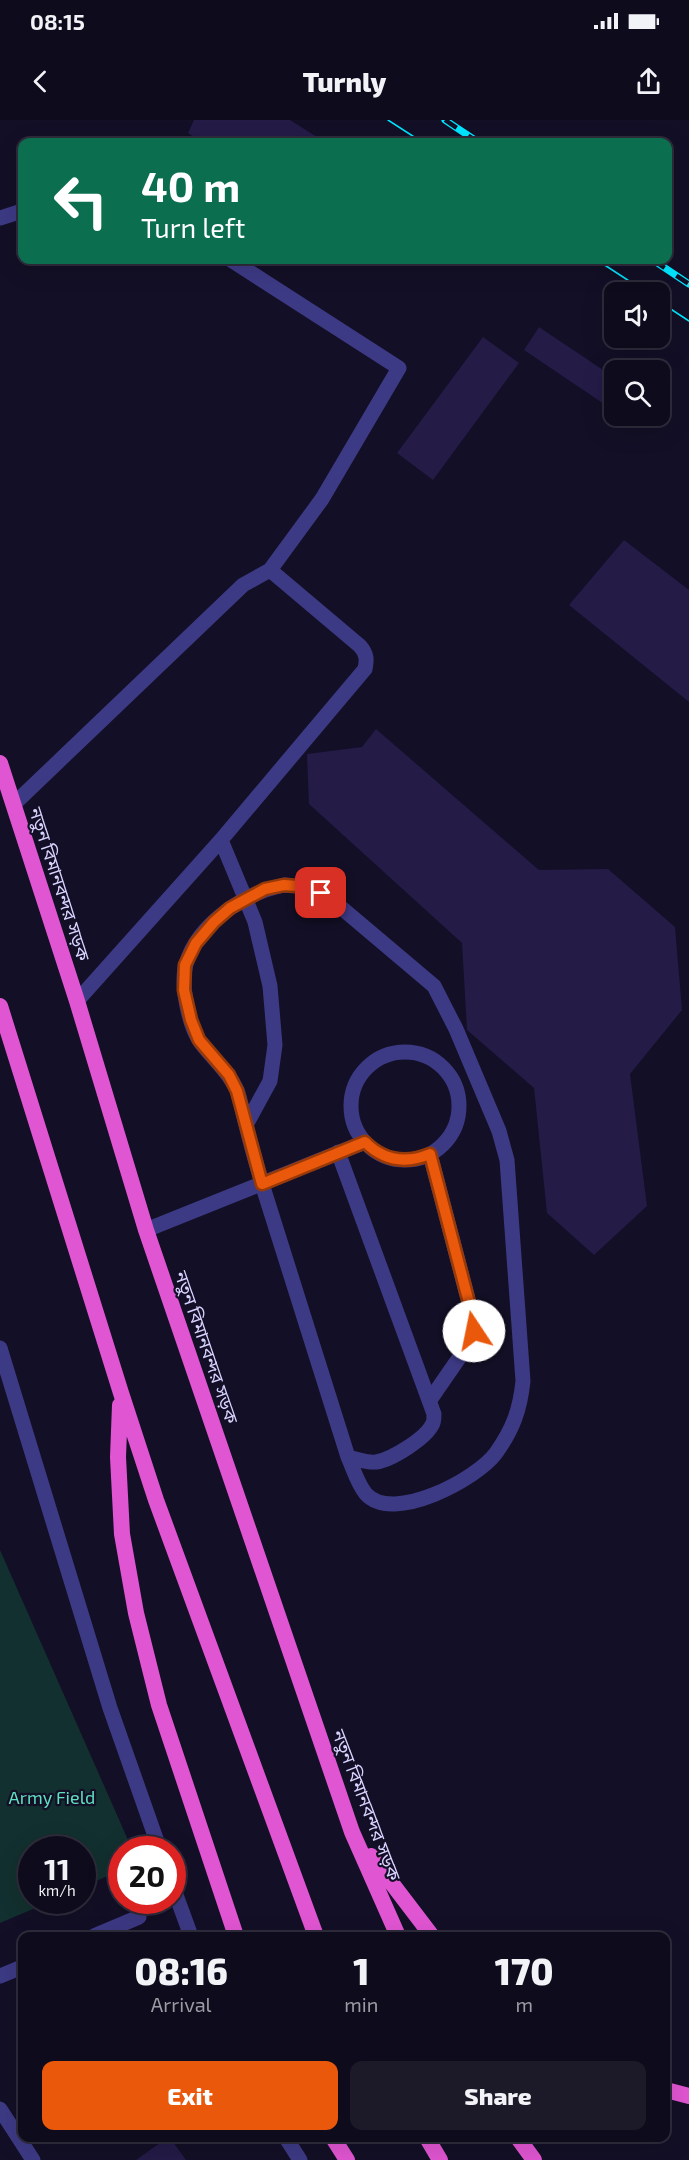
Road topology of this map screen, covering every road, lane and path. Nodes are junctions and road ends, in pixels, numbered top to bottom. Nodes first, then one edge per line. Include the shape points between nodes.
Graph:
1 (18, 212) edge
2 (0, 218) edge
3 (237, 264) edge
4 (270, 570) junction
5 (0, 763) edge
6 (7, 806) edge
7 (221, 840) junction
8 (77, 1000) junction
9 (0, 1006) edge
10 (246, 1125) junction
11 (365, 1142) junction
12 (339, 1152) junction
13 (430, 1154) junction
14 (262, 1184) junction
15 (146, 1230) junction
16 (0, 1348) edge
17 (121, 1393) junction
18 (430, 1400) junction
19 (348, 1456) junction
20 (352, 1832) junction
21 (155, 1836) edge
22 (183, 1914) edge
23 (139, 1917) dead end
24 (103, 1932) edge
25 (190, 1932) edge
26 (235, 1932) edge
27 (315, 1932) edge
28 (396, 1932) edge
29 (429, 1932) edge
30 (18, 1968) edge
31 (0, 1976) edge
32 (670, 2091) edge
33 (689, 2096) edge
34 (0, 2109) edge
35 (18, 2137) edge
36 (21, 2142) edge
37 (289, 2142) edge
38 (335, 2142) edge
39 (429, 2142) edge
40 (521, 2142) edge
41 (33, 2160) edge
42 (300, 2160) edge
43 (346, 2160) edge
44 (440, 2160) edge
45 (534, 2160) edge

1 - 2 street
3 - 4 street via 399,368 322,499
4 - 6 street via 243,585
4 - 7 street via 360,646 367,660 364,669
5 - 6 highway, নতুন বিমানবন্দর সড়ক
6 - 8 highway, নতুন বিমানবন্দর সড়ক
7 - 8 street
7 - 10 street via 255,922 270,986 275,1045 270,1082
8 - 15 highway, নতুন বিমানবন্দর সড়ক
9 - 17 highway
10 - 14 street
10 - 19 street via 229,1075 199,1040 191,1020 184,990 185,965 196,943 230,908 265,889 284,885 310,887 434,987 478,1080 507,1160 523,1381 520,1407 495,1455 472,1476 432,1496 406,1503 374,1500 365,1493
11 - 12 street
11 - 13 street via 395,1160 407,1161
11 - 13 street via 352,1115 356,1085 379,1059 402,1052 414,1053 446,1071 458,1098 454,1128 448,1139
12 - 14 street
12 - 18 street
13 - 18 street via 474,1331
14 - 15 street
14 - 19 street
15 - 20 highway, নতুন বিমানবন্দর সড়ক
16 - 21 street via 110,1708
17 - 26 highway via 118,1456 122,1534 136,1613 159,1705
17 - 27 highway via 160,1511
18 - 19 street via 434,1423 417,1440 377,1462
20 - 28 highway, নতুন বিমানবন্দর সড়ক
20 - 29 highway
22 - 25 street
23 - 24 street
30 - 31 street
32 - 33 highway
34 - 35 street
36 - 41 street
37 - 42 street
38 - 43 highway
39 - 44 highway
40 - 45 highway

